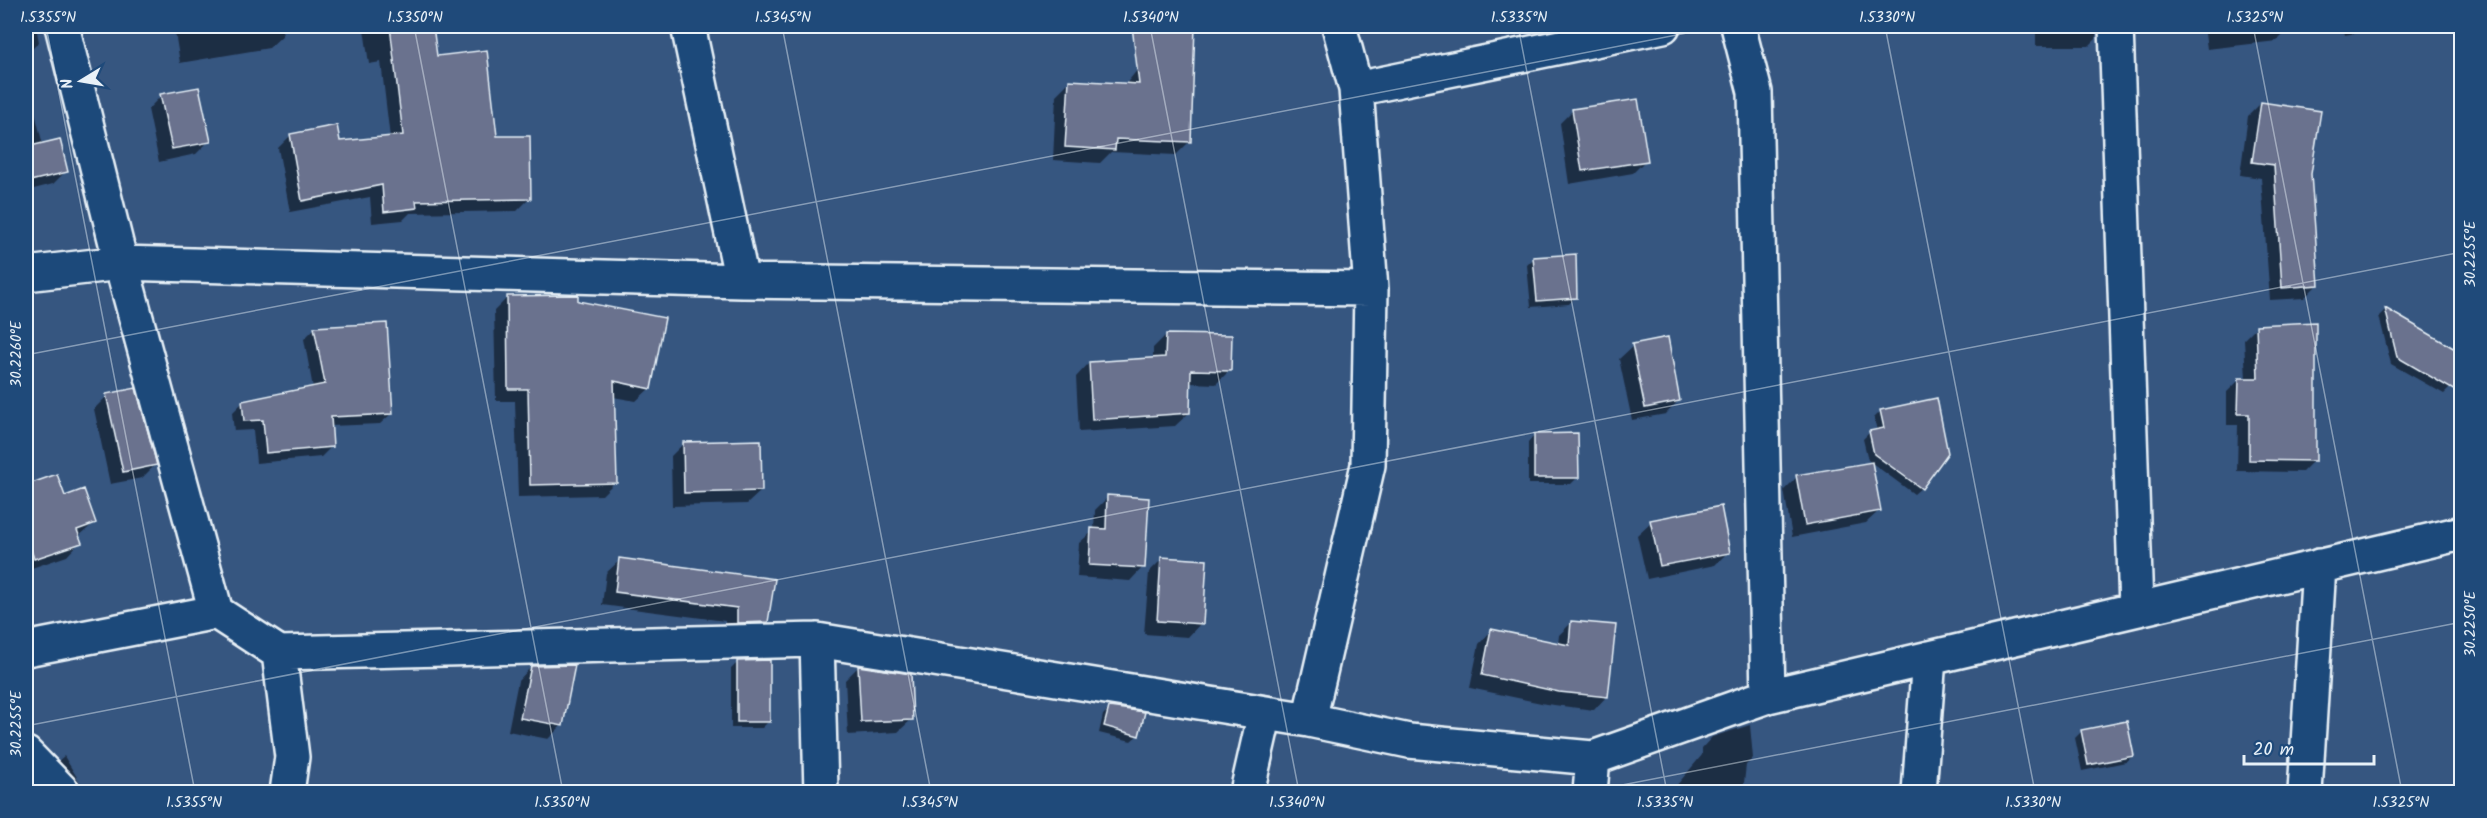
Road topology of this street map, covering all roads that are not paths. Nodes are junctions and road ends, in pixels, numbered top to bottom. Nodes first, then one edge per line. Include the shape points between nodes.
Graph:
1 (62, 26) edge
2 (688, 26) edge
3 (1339, 26) edge
4 (1663, 26) edge
5 (1738, 26) edge
6 (2116, 26) edge
7 (1356, 89) junction
8 (121, 263) junction
9 (26, 274) edge
10 (742, 280) junction
11 (1371, 289) junction
12 (2462, 533) edge
13 (2319, 566) junction
14 (2136, 608) junction
15 (216, 612) junction
16 (817, 640) junction
17 (26, 649) edge
18 (279, 653) junction
19 (1929, 658) junction
20 (1768, 696) junction
21 (1265, 713) junction
22 (1309, 720) junction
23 (26, 754) edge
24 (1593, 759) junction
25 (63, 792) edge
26 (286, 792) edge
27 (821, 792) edge
28 (1247, 792) edge
29 (1590, 792) edge
30 (1919, 792) edge
31 (2305, 792) edge

1 - 8 street
2 - 10 street
3 - 7 street
4 - 7 street
5 - 20 street via 1755,93
6 - 14 street
7 - 11 street
8 - 9 street
8 - 10 street
8 - 15 street
10 - 11 street
11 - 22 street via 1368,465
12 - 13 street
13 - 14 street
13 - 31 street
14 - 19 street
15 - 17 street
15 - 18 street
16 - 18 street
16 - 21 street
16 - 27 street
18 - 26 street via 292,757
19 - 20 street
19 - 30 street
20 - 24 street
21 - 22 street
21 - 28 street
22 - 24 street via 1409,741
23 - 25 street
24 - 29 street

